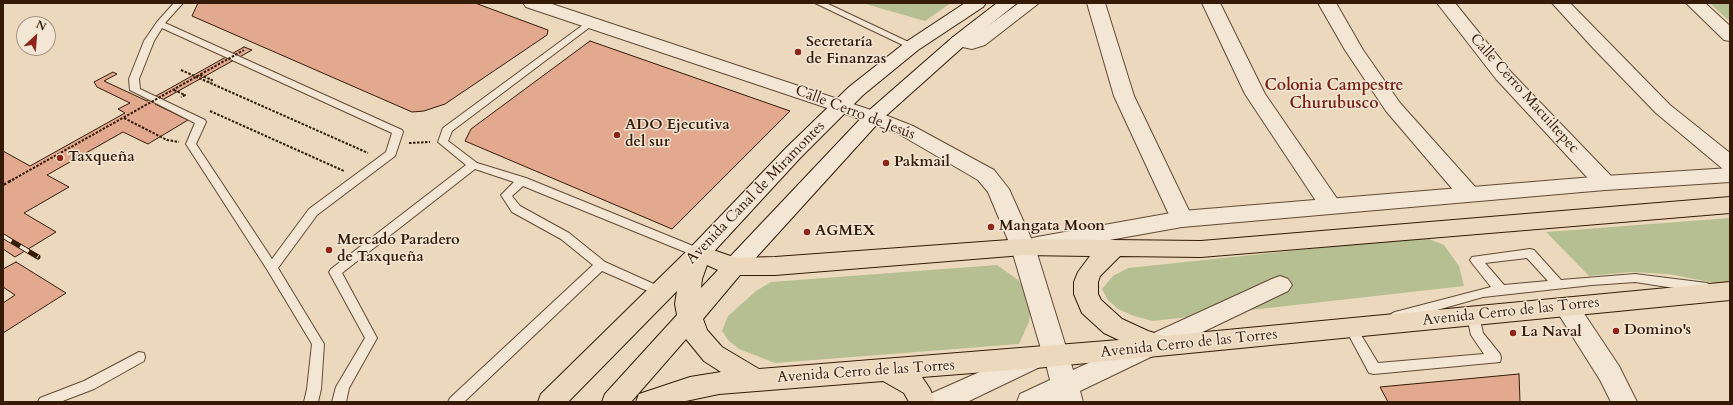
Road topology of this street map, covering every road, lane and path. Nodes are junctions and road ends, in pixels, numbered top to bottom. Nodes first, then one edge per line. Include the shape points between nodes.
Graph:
1 (179, 3) edge
2 (532, 3) edge
3 (818, 3) edge
4 (977, 3) edge
5 (986, 3) edge
6 (1008, 3) edge
7 (1030, 3) edge
8 (1096, 3) edge
9 (1211, 3) edge
10 (1327, 3) edge
11 (1446, 3) edge
12 (1561, 3) edge
13 (1695, 3) edge
14 (591, 22) junction
15 (160, 24) junction
16 (1730, 36) edge
17 (959, 41) junction
18 (912, 46) junction
19 (244, 50) dead end
20 (181, 70) dead end
21 (200, 75) junction
22 (208, 82) junction
23 (174, 90) junction
24 (167, 91) dead end
25 (181, 98) junction
26 (187, 100) dead end
27 (841, 105) junction
28 (208, 110) dead end
29 (873, 117) junction
30 (124, 118) junction
31 (168, 140) dead end
32 (384, 160) junction
33 (1730, 164) edge
34 (473, 165) junction
35 (1730, 175) edge
36 (359, 178) junction
37 (522, 181) junction
38 (1605, 182) junction
39 (3, 185) edge
40 (1469, 194) junction
41 (1330, 205) junction
42 (1730, 205) edge
43 (1182, 219) junction
44 (1023, 247) junction
45 (1115, 248) junction
46 (699, 253) junction
47 (601, 265) junction
48 (734, 267) junction
49 (272, 268) junction
50 (1280, 285) dead end
51 (1502, 290) junction
52 (660, 292) junction
53 (1728, 294) edge
54 (1562, 296) junction
55 (1473, 316) junction
56 (690, 319) junction
57 (1355, 327) junction
58 (1175, 345) junction
59 (139, 357) dead end
60 (1046, 357) junction
61 (888, 371) junction
62 (755, 380) junction
63 (45, 402) edge
64 (311, 402) edge
65 (339, 402) edge
66 (455, 402) edge
67 (551, 402) edge
68 (615, 402) edge
69 (649, 402) edge
70 (922, 402) edge
71 (940, 402) edge
72 (1030, 402) edge
73 (1070, 402) edge
74 (1624, 402) edge

1 - 15 lane
2 - 14 street, Calle Cerro de Jesús
3 - 18 lane
4 - 18 street, Avenida Canal de Miramontes
5 - 17 street via 954,28 953,35
6 - 17 street
7 - 17 street via 979,41 972,44
8 - 43 street via 1124,96
9 - 41 street via 1255,94
10 - 40 street via 1354,50 1393,107
11 - 38 street, Calle Cerro Macuiltepec via 1503,75
12 - 33 street via 1663,109
13 - 16 street
14 - 27 street, Calle Cerro de Jesús
14 - 34 lane via 447,130 443,142
15 - 32 lane via 398,132 391,154
15 - 49 lane via 140,61 134,79 135,90 201,122 191,144
17 - 29 street
18 - 27 street, Avenida Canal de Miramontes
19 - 21 path, bridge
20 - 22 path
21 - 22 path, bridge via 212,80
21 - 23 path, bridge
22 - 32 path
23 - 25 path, bridge via 186,95
23 - 30 path, bridge
24 - 25 path
25 - 26 path
27 - 29 street, Calle Cerro de Jesús
27 - 46 street, Avenida Canal de Miramontes
28 - 36 path
29 - 44 street, Calle Cerro de Jesús via 906,130 986,175 998,189
29 - 48 street
30 - 31 path
30 - 39 path, bridge
32 - 36 lane
34 - 37 lane
34 - 65 lane via 335,272 371,338 343,387
35 - 38 street
36 - 49 lane via 313,212
37 - 46 lane
37 - 47 lane via 506,195 516,209 565,236
38 - 40 street
40 - 41 street
41 - 43 street
42 - 45 main road via 1201,249
43 - 44 street
44 - 45 main road
44 - 48 main road
44 - 60 street, Calle Cerro de Jesús
45 - 58 main road via 1090,272 1086,282 1086,294 1091,306 1127,334 1143,340
46 - 48 main road
46 - 52 main road, Avenida Canal de Miramontes
46 - 56 main road via 688,292
47 - 52 lane
47 - 66 lane
48 - 56 main road
49 - 64 lane via 318,344
50 - 72 street
51 - 54 lane
51 - 54 lane via 1476,260 1530,253
51 - 57 lane via 1483,292
52 - 67 main road, Avenida Canal de Miramontes
53 - 54 main road, Avenida Cerro de las Torres
54 - 55 main road, Avenida Cerro de las Torres
54 - 74 street via 1610,374
55 - 57 main road, Avenida Cerro de las Torres
55 - 57 lane via 1477,334 1495,358 1374,368
56 - 62 main road via 697,336 713,354
56 - 68 main road
57 - 58 main road, Avenida Cerro de las Torres
58 - 60 main road, Avenida Cerro de las Torres
59 - 63 lane via 89,385
60 - 61 main road, Avenida Cerro de las Torres
60 - 71 street
60 - 73 street, Calle Cerro de Jesús
61 - 62 main road, Avenida Cerro de las Torres
61 - 70 main road via 913,385
62 - 69 main road, Avenida Cerro de las Torres via 690,388

